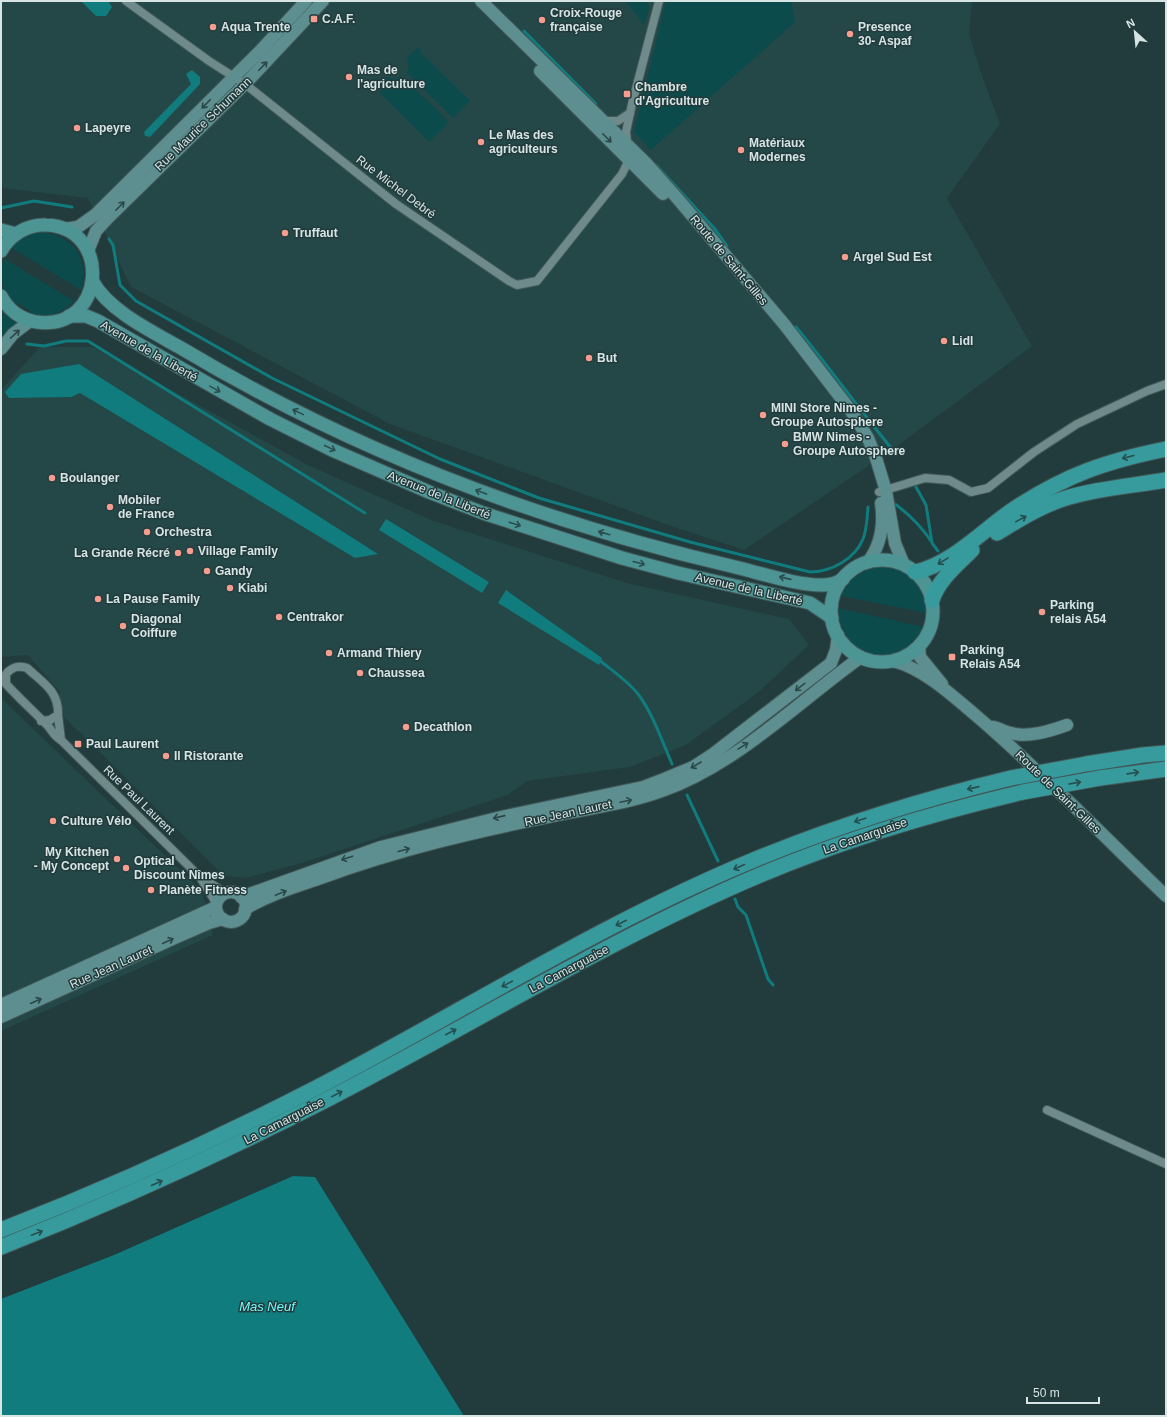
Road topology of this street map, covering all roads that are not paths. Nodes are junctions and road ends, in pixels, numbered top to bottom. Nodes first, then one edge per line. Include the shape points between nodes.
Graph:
1 (126, 1) edge
2 (306, 1) edge
3 (323, 1) edge
4 (472, 1) edge
5 (481, 1) edge
6 (659, 1) edge
7 (234, 77) junction
8 (245, 84) junction
9 (630, 113) junction
10 (602, 121) junction
11 (628, 146) junction
12 (628, 160) junction
13 (64, 229) junction
14 (1, 230) edge
15 (16, 234) junction
16 (1, 251) edge
17 (88, 251) junction
18 (93, 282) junction
19 (1, 296) edge
20 (69, 316) junction
21 (30, 321) junction
22 (1, 349) edge
23 (1166, 384) edge
24 (1166, 449) edge
25 (1166, 480) edge
26 (882, 491) junction
27 (868, 562) junction
28 (909, 568) junction
29 (843, 579) junction
30 (932, 600) junction
31 (832, 618) junction
32 (838, 635) junction
33 (919, 646) junction
34 (861, 657) junction
35 (892, 660) junction
36 (4, 673) edge
37 (946, 690) junction
38 (58, 715) junction
39 (41, 721) junction
40 (1067, 724) dead end
41 (986, 725) junction
42 (61, 740) junction
43 (1166, 752) edge
44 (1166, 769) edge
45 (200, 877) junction
46 (226, 893) junction
47 (1166, 896) edge
48 (241, 897) junction
49 (216, 906) junction
50 (245, 909) junction
51 (223, 919) junction
52 (1, 1005) edge
53 (1, 1017) edge
54 (1047, 1110) dead end
55 (1166, 1164) edge
56 (1, 1230) edge
57 (1, 1247) edge

1 - 7 street, Rue Michel Debré
2 - 7 main road, Rue Maurice Schumann
8 -> 3 main road, Rue Maurice Schumann
4 -> 12 main road, Route de Saint-Gilles
5 - 10 main road, Route de Saint-Gilles
6 - 9 street
7 - 8 street, Rue Michel Debré
7 -> 13 main road, Rue Maurice Schumann via 94,214 78,227
8 - 12 street, Rue Michel Debré via 396,204 517,285 537,281 622,174
17 -> 8 main road, Rue Maurice Schumann via 96,231 108,218
9 - 10 street via 618,121
9 - 11 street via 626,132
10 - 11 main road, Route de Saint-Gilles
11 - 12 street
11 - 26 main road, Route de Saint-Gilles via 677,198 780,319 851,410 868,438
12 - 26 main road, Route de Saint-Gilles via 656,186 715,253 840,406 853,424
13 - 15 main road via 55,226 34,226
13 - 17 main road via 77,237
14 - 15 main road
15 - 16 main road
17 - 18 main road via 93,268
18 - 20 main road via 84,302
29 -> 18 main road, Avenue de la Liberté via 830,585 807,583 678,554 522,507 421,469 354,440 208,364 120,311 100,293
19 - 21 main road via 13,312
20 - 21 main road via 53,322
20 -> 31 main road, Avenue de la Liberté via 86,316 98,321 270,419 337,452 483,514 678,574 810,603
22 -> 21 main road via 13,334
23 - 26 street via 1147,390 1077,424 1034,452 988,488 971,492 949,480 925,478
24 -> 28 highway via 1130,456 1079,473 1014,510 951,556 927,570
30 -> 25 highway via 944,577 974,549 1006,527 1041,508 1077,495
26 - 27 main road, Route de Saint-Gilles via 881,529 876,552
26 - 28 main road, Route de Saint-Gilles via 895,543
27 - 28 main road via 884,560
27 - 29 main road via 857,567
28 - 30 main road via 924,582
29 - 31 main road via 834,597
30 - 33 main road via 930,627
31 - 32 main road
32 - 34 main road via 848,648
32 -> 48 main road, Rue Jean Lauret via 831,663 748,729 693,767 643,787 501,817 381,847
33 - 35 main road via 907,655
33 - 37 main road, Route de Saint-Gilles via 920,657
34 - 35 main road via 880,661
50 -> 34 main road, Rue Jean Lauret via 299,886 395,853 469,833 641,797 674,787 753,740 823,683
35 - 37 main road, Route de Saint-Gilles via 905,664
36 - 38 street, Rue Paul Laurent via 16,667 27,668 55,694
36 - 39 street, Rue Paul Laurent via 6,684
37 - 41 main road, Route de Saint-Gilles
38 - 39 street via 50,720
38 - 42 street, Rue Paul Laurent
39 - 42 street, Rue Paul Laurent
40 - 41 main road via 1054,730 1026,734 1012,734
41 - 47 main road, Route de Saint-Gilles via 1042,775
42 - 45 street, Rue Paul Laurent
43 -> 56 highway, La Camarguaise, bridge via 1011,778 953,792 844,825 748,863 602,933 248,1122 129,1178
57 -> 44 highway, La Camarguaise, bridge via 201,1163 327,1099 609,947 760,875 900,824 1023,792
45 - 46 street, Rue Paul Laurent
45 - 49 street, Rue Paul Laurent
46 - 48 main road via 234,893
46 - 49 main road via 220,897
48 - 50 main road
49 - 51 main road via 219,916
49 - 52 main road, Rue Jean Lauret
50 - 51 main road via 237,921
53 -> 51 main road, Rue Jean Lauret via 183,934
54 - 55 street

